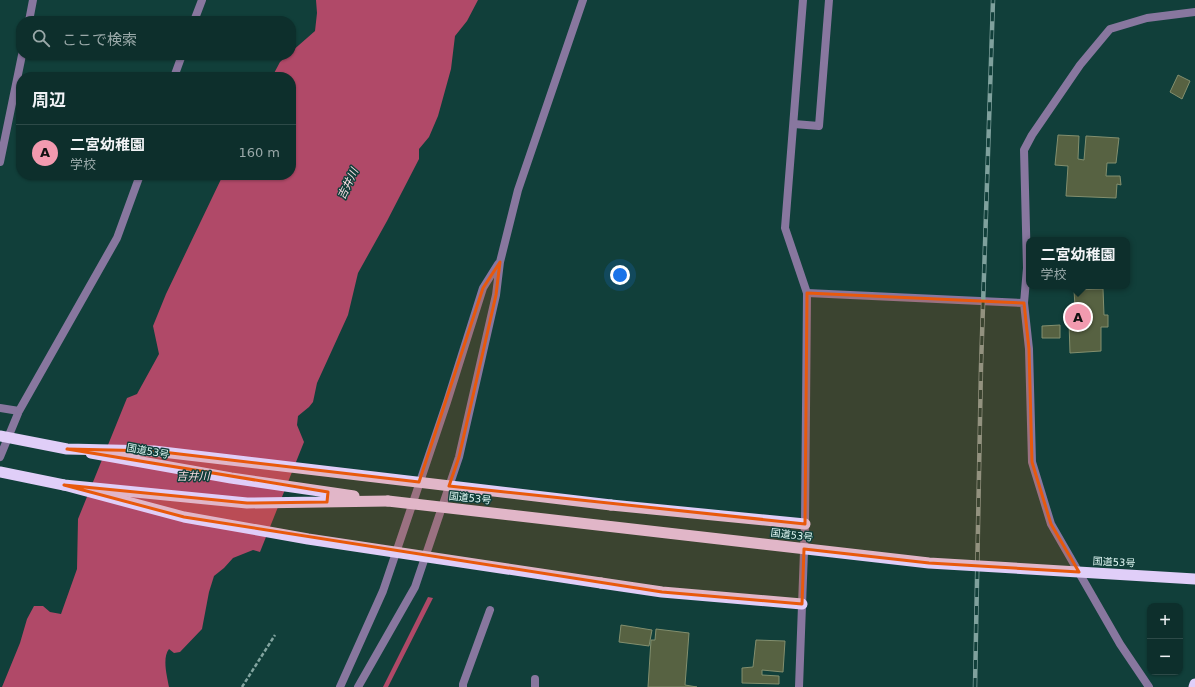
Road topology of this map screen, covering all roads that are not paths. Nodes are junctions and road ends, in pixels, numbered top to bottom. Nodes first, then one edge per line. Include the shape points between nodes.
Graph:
1 (33, 0) edge
2 (202, 0) edge
3 (584, 0) edge
4 (803, 0) edge
5 (829, 0) edge
6 (1195, 12) edge
7 (30, 16) edge
8 (196, 16) edge
9 (21, 60) edge
10 (180, 60) edge
11 (19, 72) edge
12 (176, 72) edge
13 (16, 84) edge
14 (794, 124) junction
15 (0, 162) edge
16 (138, 180) edge
17 (1026, 237) edge
18 (500, 262) junction
19 (1026, 280) edge
20 (807, 293) junction
21 (1024, 303) junction
22 (0, 408) edge
23 (19, 412) junction
24 (0, 436) edge
25 (67, 448) junction
26 (0, 457) edge
27 (0, 472) edge
28 (64, 485) junction
29 (388, 501) junction
30 (805, 524) junction
31 (1195, 579) edge
32 (802, 604) junction
33 (490, 610) dead end
34 (1195, 684) edge
35 (340, 687) edge
36 (358, 687) edge
37 (464, 687) edge
38 (799, 687) edge
39 (1149, 687) edge
40 (1194, 687) edge

1 - 7 street
2 - 8 street
3 - 18 street via 518,190
4 - 14 street
5 - 14 street via 819,126
6 - 17 street via 1147,18 1110,29 1080,65 1024,150
9 - 11 street
10 - 12 street
13 - 15 street
14 - 20 street via 785,228
16 - 23 street via 117,238
18 - 35 street via 483,288 383,591
18 - 36 street via 496,294 459,457 415,587
19 - 21 street
20 - 21 street
20 - 30 street
21 - 39 street via 1029,349 1032,462 1051,524 1120,644
22 - 23 street
23 - 26 street
24 - 25 highway, 国道53号, bridge
25 - 29 highway, 国道53号, bridge via 230,478
25 - 30 highway, bridge via 154,451 611,505
27 - 28 highway, 国道53号
28 - 29 highway, 国道53号, bridge via 247,503
28 - 32 highway, bridge via 184,517 308,539 662,592
29 - 31 highway, 国道53号, bridge via 929,563
30 - 32 street
32 - 38 street
33 - 37 street
34 - 40 highway

